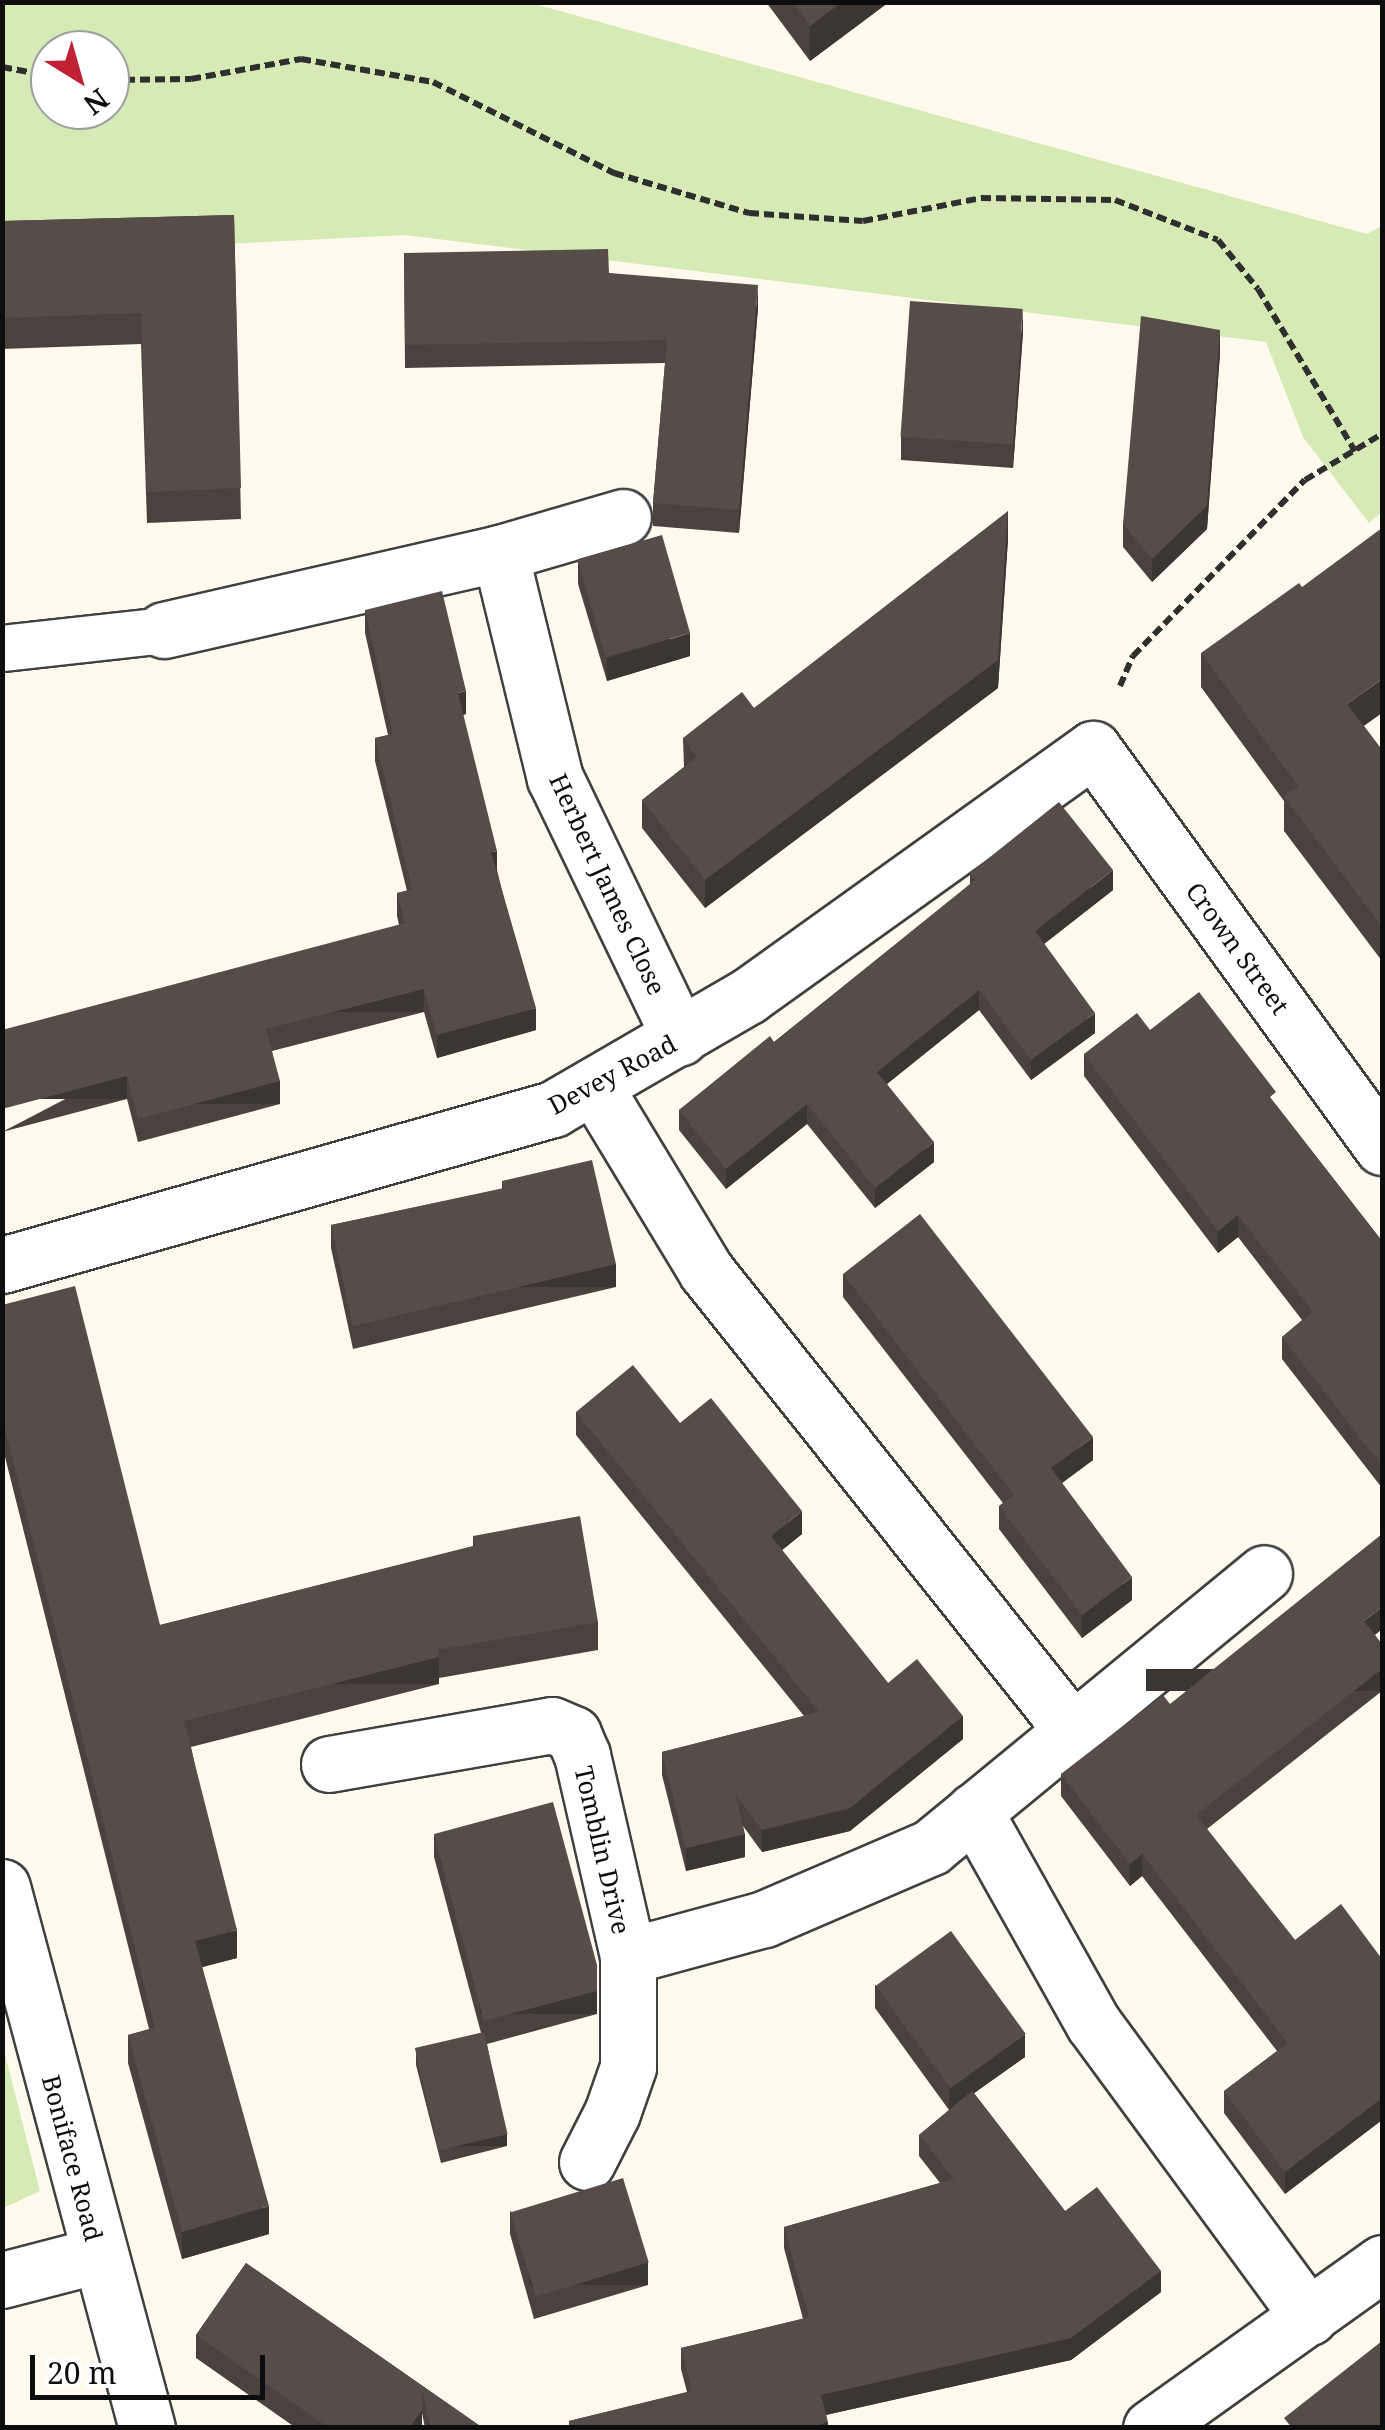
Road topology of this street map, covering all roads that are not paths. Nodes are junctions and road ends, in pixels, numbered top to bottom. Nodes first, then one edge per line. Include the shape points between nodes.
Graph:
1 (624, 517) dead end
2 (500, 553) junction
3 (164, 630) joint
4 (2, 648) edge
5 (1094, 749) joint
6 (680, 1038) junction
7 (594, 1086) junction
8 (1382, 1147) edge
9 (2, 1265) edge
10 (1264, 1573) dead end
11 (1073, 1731) junction
12 (329, 1764) dead end
13 (974, 1811) junction
14 (2, 1887) edge
15 (628, 1956) junction
16 (586, 2162) dead end
17 (98, 2255) junction
18 (1382, 2263) edge
19 (2, 2280) edge
20 (1308, 2316) junction
21 (147, 2428) edge
22 (1151, 2428) edge

1 - 2 street
2 - 3 street
2 - 6 street, Herbert James Close via 555,778
3 - 4 lane
5 - 6 street, Devey Road
5 - 8 street, Crown Street
6 - 7 street, Devey Road
7 - 9 street, Devey Road via 553,1109
7 - 11 street via 706,1271
10 - 11 street, Tomblin Drive
11 - 13 street, Tomblin Drive
12 - 15 street, Tomblin Drive via 552,1726 573,1734
13 - 15 street, Tomblin Drive via 930,1847 764,1919
13 - 20 street via 1093,2023
14 - 17 street, Boniface Road
15 - 16 street via 628,2067
17 - 19 street
17 - 21 street, Boniface Road
18 - 20 street
20 - 22 street

